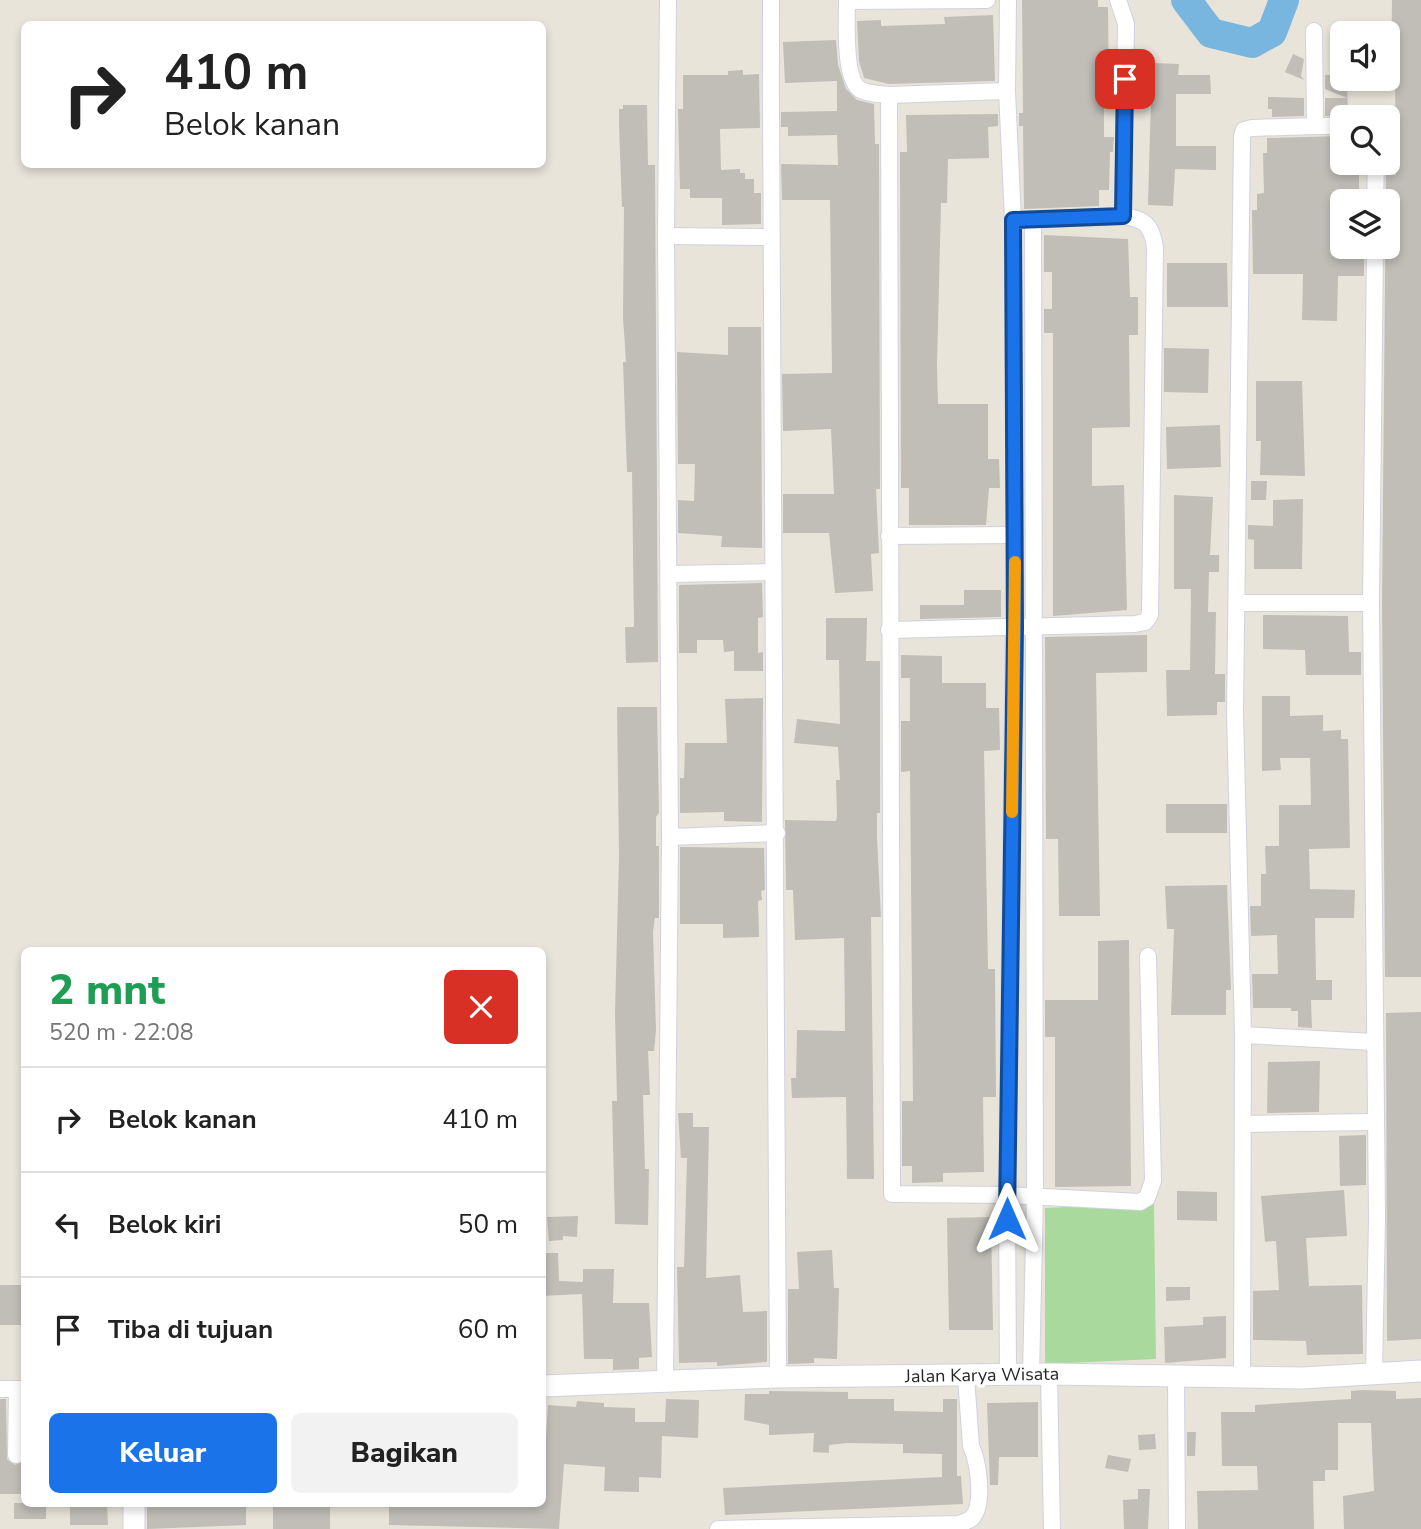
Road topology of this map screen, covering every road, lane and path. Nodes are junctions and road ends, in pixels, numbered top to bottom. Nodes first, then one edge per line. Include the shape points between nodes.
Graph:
1 (668, 0) edge
2 (771, 0) edge
3 (987, 0) edge
4 (1008, 0) edge
5 (1118, 0) edge
6 (847, 1) edge
7 (1314, 31) dead end
8 (1007, 91) junction
9 (889, 95) junction
10 (1315, 126) junction
11 (1330, 126) edge
12 (1123, 216) junction
13 (1013, 220) junction
14 (1033, 220) junction
15 (666, 236) junction
16 (771, 237) junction
17 (1375, 259) edge
18 (1015, 535) junction
19 (889, 537) junction
20 (771, 572) junction
21 (670, 574) junction
22 (1237, 603) junction
23 (1371, 603) junction
24 (1033, 626) junction
25 (1015, 627) junction
26 (888, 630) junction
27 (777, 833) junction
28 (670, 837) junction
29 (1148, 956) dead end
30 (1243, 1035) junction
31 (1374, 1042) junction
32 (1375, 1122) junction
33 (1244, 1124) junction
34 (1007, 1195) junction
35 (1035, 1196) junction
36 (1421, 1371) edge
37 (1374, 1373) junction
38 (1040, 1374) junction
39 (1008, 1375) junction
40 (778, 1377) junction
41 (971, 1377) junction
42 (1176, 1377) junction
43 (1242, 1378) junction
44 (664, 1382) junction
45 (546, 1386) edge
46 (14, 1389) edge
47 (16, 1455) dead end
48 (134, 1507) edge
49 (134, 1529) edge
50 (718, 1529) edge
51 (1052, 1529) edge
52 (1177, 1529) edge

1 - 15 street
2 - 16 street
3 - 6 street
4 - 8 street
5 - 12 street via 1126,24
6 - 9 street via 854,84 861,90
7 - 10 street
8 - 9 street
8 - 13 street
9 - 19 street
10 - 11 street
10 - 22 street via 1252,128 1242,136
12 - 14 street
12 - 24 street via 1141,219 1149,226 1155,248 1150,615 1135,624
13 - 14 street
13 - 18 street
14 - 24 street
15 - 16 street
15 - 21 street
16 - 20 street
17 - 23 street
18 - 19 street
18 - 25 street
19 - 26 street
20 - 21 street
20 - 27 street
21 - 28 street
22 - 23 street
22 - 30 street via 1235,713
23 - 31 street
24 - 25 street
24 - 35 street
25 - 26 street
25 - 34 street
26 - 34 street via 892,1194
27 - 28 street
27 - 40 street
28 - 44 street
29 - 35 street via 1152,1192 1140,1202
30 - 31 street
30 - 33 street
31 - 32 street
32 - 33 street
32 - 37 street
33 - 43 street
34 - 35 street
34 - 39 street
35 - 38 street
36 - 37 street, Jalan Karya Wisata
37 - 43 street, Jalan Karya Wisata
38 - 39 street, Jalan Karya Wisata
38 - 42 street, Jalan Karya Wisata
38 - 51 street
39 - 41 street, Jalan Karya Wisata
40 - 41 street, Jalan Karya Wisata
40 - 44 street, Jalan Karya Wisata
41 - 50 street via 978,1445 974,1454 977,1510 971,1519 957,1524
42 - 43 street, Jalan Karya Wisata
42 - 52 street
44 - 45 street, Jalan Karya Wisata
46 - 47 street
48 - 49 street

